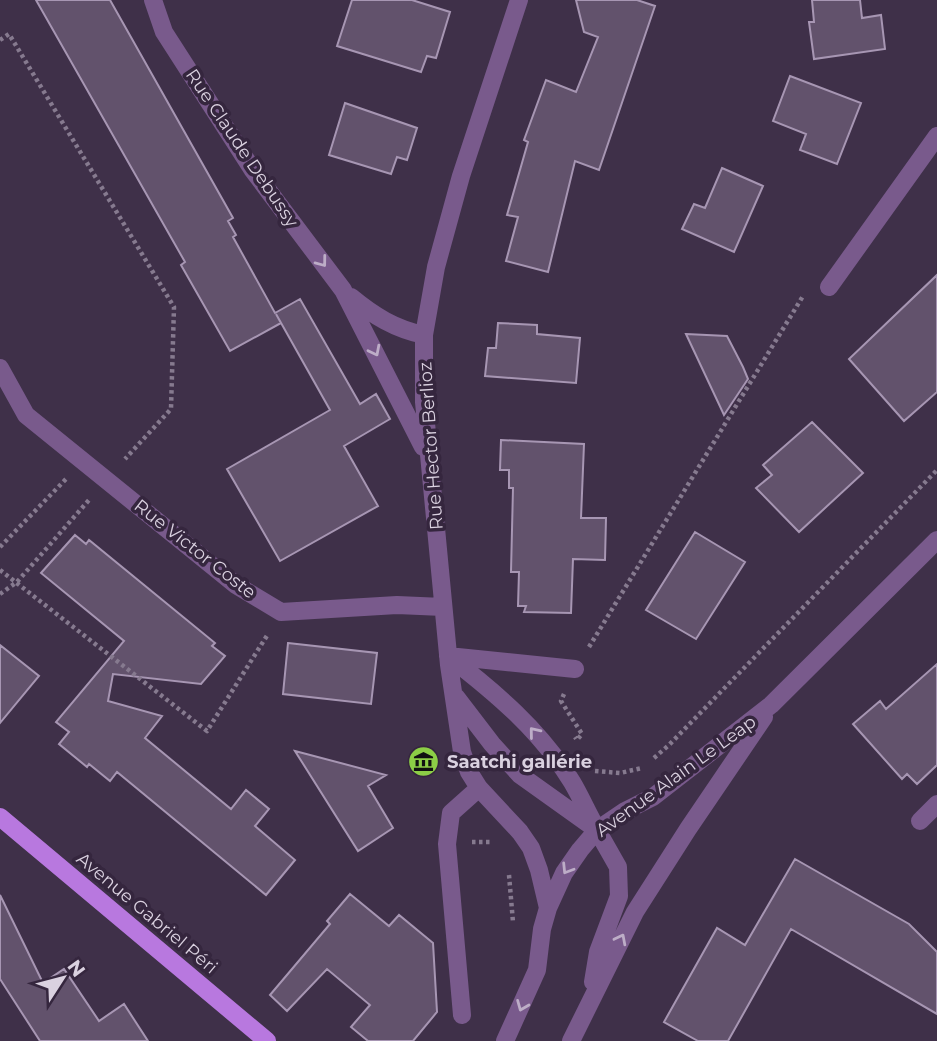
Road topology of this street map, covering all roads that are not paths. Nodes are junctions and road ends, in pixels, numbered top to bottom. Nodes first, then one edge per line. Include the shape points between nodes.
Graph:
1 (153, 0) edge
2 (519, 0) edge
3 (937, 136) edge
4 (829, 287) road end
5 (343, 290) junction
6 (424, 335) junction
7 (0, 369) edge
8 (430, 461) junction
9 (937, 540) edge
10 (443, 607) junction
11 (449, 656) junction
12 (575, 669) road end
13 (454, 695) junction
14 (771, 705) junction
15 (479, 788) junction
16 (937, 804) edge
17 (0, 817) edge
18 (920, 821) dead end
19 (597, 830) junction
20 (548, 908) junction
21 (590, 999) junction
22 (462, 1015) dead end
23 (267, 1041) edge
24 (505, 1041) edge
25 (571, 1041) edge

1 -> 5 street, Rue Claude Debussy via 164,32 252,169
2 - 6 street, Rue Hector Berlioz via 461,176 436,267
3 - 4 street
5 - 6 street, Rue Claude Debussy via 399,330
5 -> 8 street, Rue Claude Debussy
6 - 8 street, Rue Hector Berlioz
7 - 10 street, Rue Victor Coste via 26,415 236,585 281,612
8 - 10 street, Rue Hector Berlioz
9 - 14 street, Avenue Alain Le Leap
10 - 11 street, Rue Hector Berlioz
11 - 12 street
11 - 13 street, Rue Hector Berlioz
19 -> 11 street via 572,781 527,722
13 - 15 street, Rue Hector Berlioz via 462,752
13 - 19 street via 520,775
14 - 19 street, Avenue Alain Le Leap via 653,797
21 -> 14 street, Avenue Alain Le Leap via 635,912
15 - 20 street, Rue Hector Berlioz via 531,848
15 - 22 street via 451,813 447,844
16 - 18 street
17 - 23 main road, Avenue Gabriel Péri
19 -> 20 street, Avenue Alain Le Leap via 564,873
19 - 21 street via 618,867 619,896 598,952
20 -> 24 street, Avenue Alain Le Leap via 537,970
21 - 25 street, Avenue Alain Le Leap

